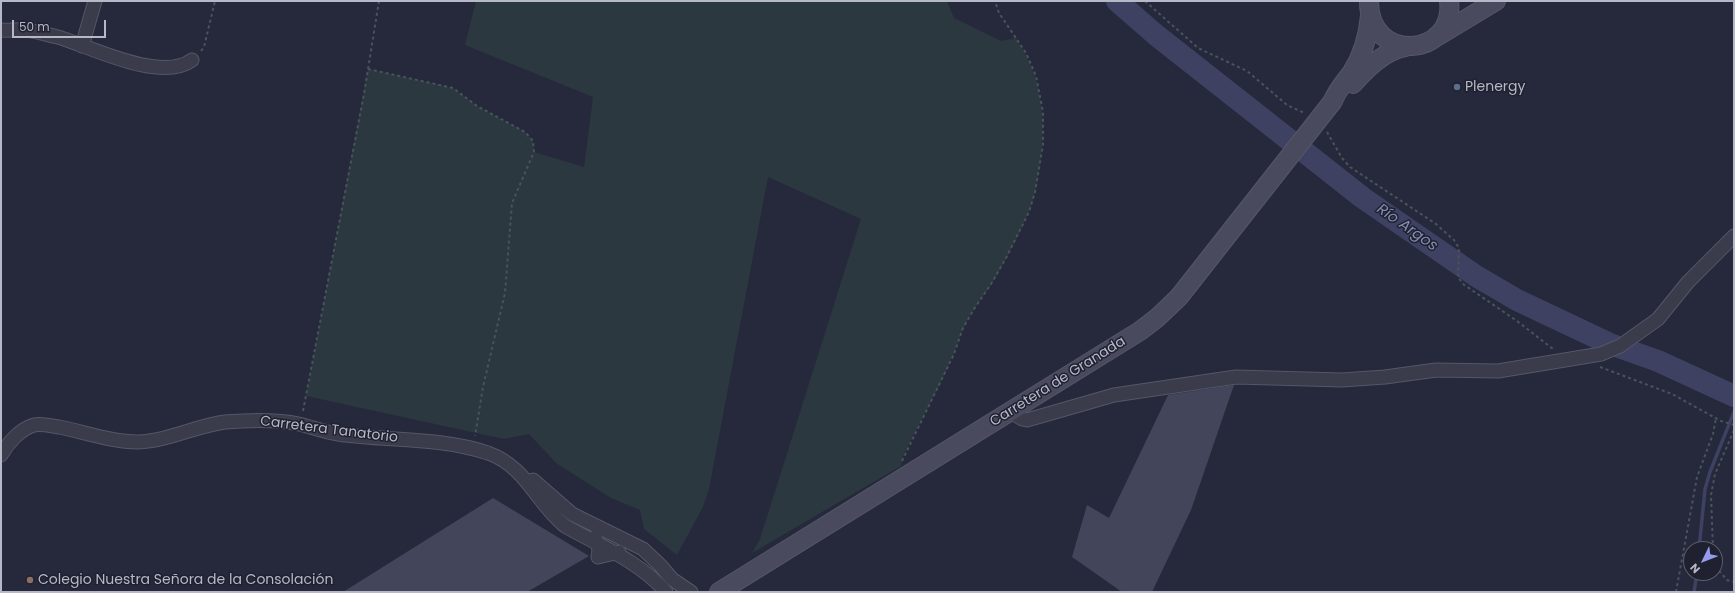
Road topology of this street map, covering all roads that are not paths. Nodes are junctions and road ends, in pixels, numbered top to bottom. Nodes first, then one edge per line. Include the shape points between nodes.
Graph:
1 (95, 1) edge
2 (1448, 1) edge
3 (1496, 1) edge
4 (1369, 8) edge
5 (1, 30) edge
6 (1434, 38) junction
7 (82, 46) junction
8 (1406, 47) junction
9 (192, 60) road end
10 (1333, 101) junction
11 (1734, 236) edge
12 (1011, 412) junction
13 (1, 456) edge
14 (522, 475) junction
15 (548, 493) junction
16 (598, 544) junction
17 (614, 553) junction
18 (672, 579) junction
19 (666, 592) edge
20 (690, 592) edge
21 (719, 592) edge

1 - 7 street
2 - 6 main road via 1446,20
3 - 6 main road, Carretera de Granada
4 - 8 main road via 1376,29 1384,38
4 - 10 main road, Carretera de Granada via 1368,33 1361,55
5 - 7 street via 26,30
6 - 8 main road, Carretera de Granada via 1423,44
7 - 9 street via 154,67 181,66
8 - 10 main road, Carretera de Granada via 1392,50 1371,65
10 - 12 main road, Carretera de Granada, bridge via 1179,297 1150,324
11 - 12 street via 1688,282 1658,319 1638,336 1601,354 1498,371 1436,370 1385,378 1342,380 1236,377 1114,395 1027,420 1022,420
12 - 21 main road, Carretera de Granada
13 - 14 street, Carretera Tanatorio via 20,432 37,425 137,442 162,439 194,428 224,422 274,420 338,434 473,449 489,454
14 - 15 street via 533,480
14 - 16 street via 558,521
15 - 16 street via 562,513 590,532
15 - 18 street via 572,514 643,549
16 - 17 street via 598,557
17 - 18 street via 632,552
17 - 19 street via 637,565
18 - 20 street

